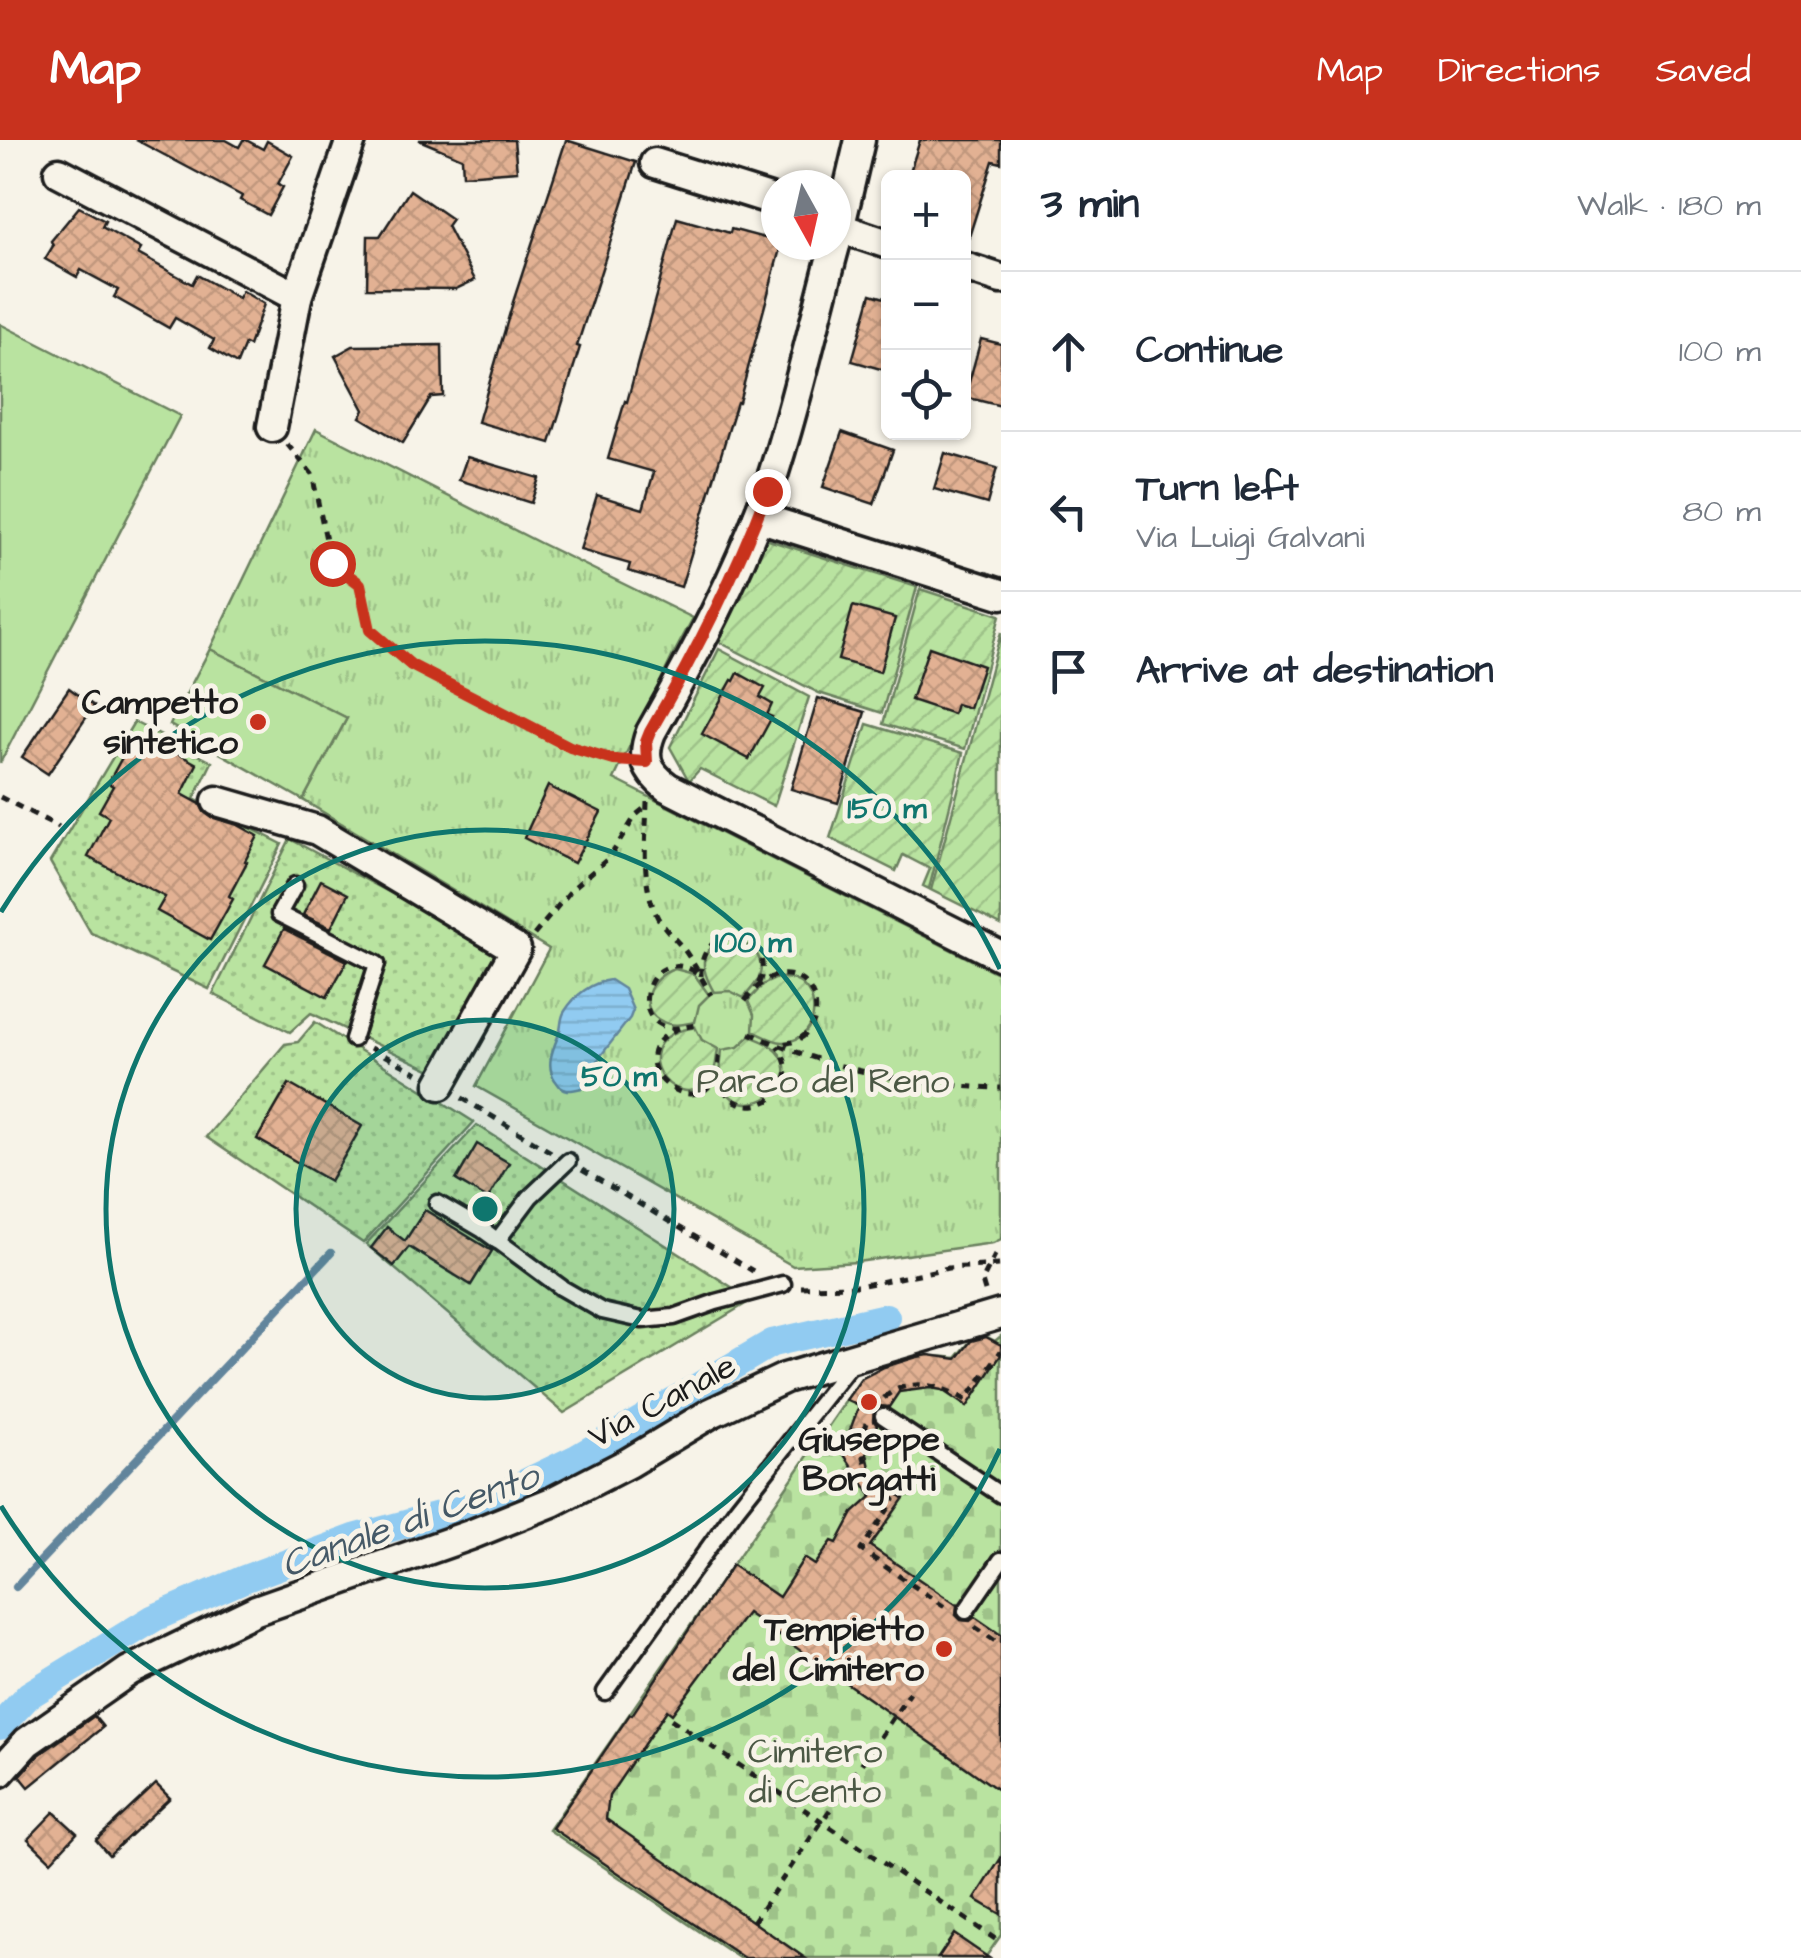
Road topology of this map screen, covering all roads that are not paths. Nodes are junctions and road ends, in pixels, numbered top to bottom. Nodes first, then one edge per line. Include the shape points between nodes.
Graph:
1 (860, 140) edge
2 (344, 143) edge
3 (655, 163) dead end
4 (59, 172) dead end
5 (851, 177) edge
6 (761, 196) edge
7 (851, 234) edge
8 (881, 242) edge
9 (830, 260) edge
10 (971, 269) edge
11 (1001, 279) edge
12 (297, 298) junction
13 (272, 427) road end
14 (758, 517) junction
15 (1001, 594) edge
16 (217, 800) dead end
17 (294, 885) dead end
18 (1001, 956) edge
19 (354, 1038) road end
20 (440, 1086) road end
21 (568, 1162) road end
22 (437, 1203) dead end
23 (497, 1241) junction
24 (783, 1284) road end
25 (997, 1316) edge
26 (855, 1358) junction
27 (877, 1411) road end
28 (1001, 1495) edge
29 (1001, 1560) edge
30 (964, 1615) road end
31 (605, 1692) dead end
32 (0, 1772) edge

1 - 5 street
2 - 12 street
3 - 6 street
4 - 12 street
7 - 8 street
9 - 14 street
10 - 11 street
12 - 13 street
14 - 15 street
14 - 18 street via 702,642 650,732 646,742 655,774
16 - 20 street via 317,830 516,950
17 - 19 lane via 279,914 377,964
21 - 23 lane via 530,1196
22 - 23 lane
23 - 24 lane via 602,1311 642,1320 674,1317
25 - 26 street, Via Canale
26 - 31 lane
26 - 32 street, Via Canale via 786,1378 552,1502 256,1610 129,1671 27,1742
27 - 28 lane
29 - 30 lane

